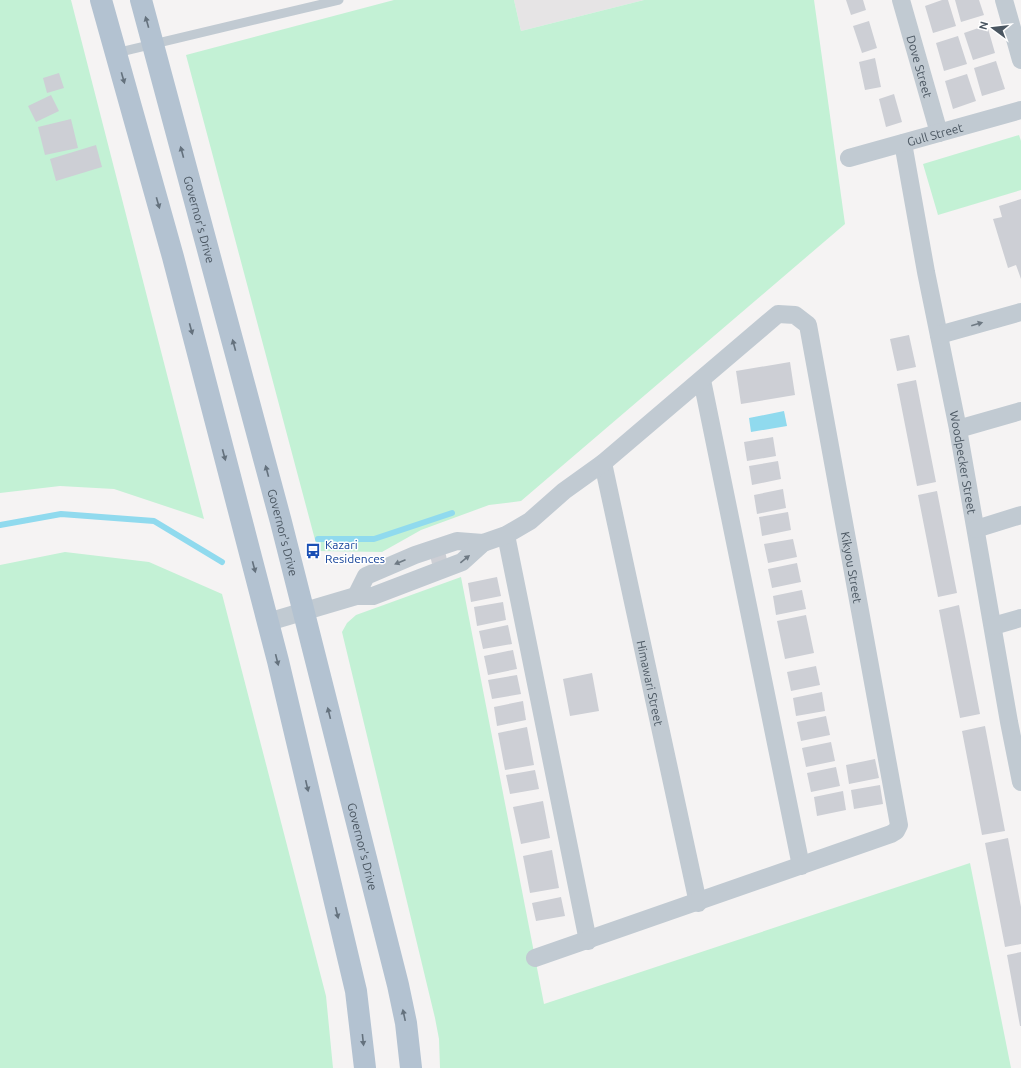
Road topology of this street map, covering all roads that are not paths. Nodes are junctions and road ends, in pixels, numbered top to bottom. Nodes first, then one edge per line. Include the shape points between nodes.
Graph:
1 (101, 0) edge
2 (141, 0) edge
3 (339, 0) edge
4 (901, 0) edge
5 (1004, 0) edge
6 (154, 44) junction
7 (116, 53) junction
8 (1021, 60) edge
9 (1021, 110) edge
10 (940, 133) junction
11 (903, 143) junction
12 (849, 158) dead end
13 (1021, 312) edge
14 (939, 335) junction
15 (702, 380) junction
16 (1021, 411) edge
17 (958, 429) junction
18 (603, 463) junction
19 (1021, 515) edge
20 (976, 529) junction
21 (506, 535) junction
22 (303, 612) junction
23 (1021, 618) edge
24 (268, 622) junction
25 (992, 626) junction
26 (1015, 720) edge
27 (1021, 782) edge
28 (801, 866) junction
29 (698, 902) junction
30 (588, 941) junction
31 (535, 958) dead end
32 (366, 1068) edge
33 (411, 1068) edge

1 - 7 main road
6 -> 2 main road, Governor's Drive
3 - 6 lane
4 - 10 street, Dove Street
5 - 8 street
6 - 7 lane
22 -> 6 main road, Governor's Drive
7 -> 24 main road via 173,257
9 - 10 street, Gull Street
10 - 11 street, Gull Street
11 - 12 street, Gull Street
11 - 14 street, Woodpecker Street
14 -> 13 street
14 - 17 street, Woodpecker Street
15 - 18 street
15 - 28 street
15 - 28 street, Kikyou Street via 778,314 794,315 808,325 899,825 892,834
16 - 17 street
17 - 20 street, Woodpecker Street
18 - 21 street via 564,491 530,521
18 - 29 street, Himawari Street
19 - 20 street
20 - 25 street, Woodpecker Street
21 - 22 street via 483,543 455,565 373,596 356,596
21 - 30 street
22 - 24 street
33 -> 22 main road, Governor's Drive via 406,1023 398,985
23 - 25 street
24 -> 32 main road via 356,991
25 - 26 street, Woodpecker Street
26 - 27 street, Woodpecker Street
28 - 29 street
29 - 30 street
30 - 31 street

